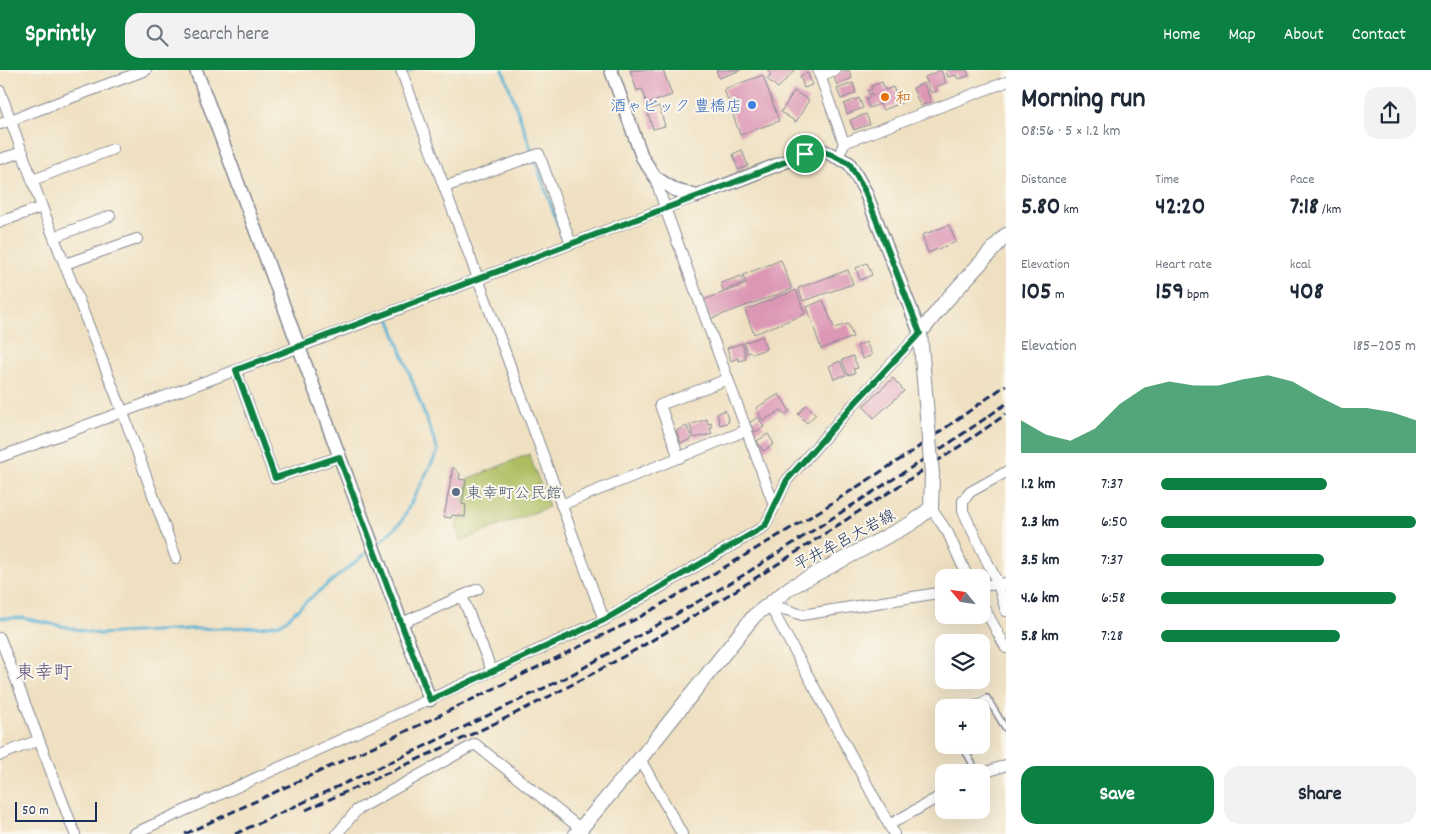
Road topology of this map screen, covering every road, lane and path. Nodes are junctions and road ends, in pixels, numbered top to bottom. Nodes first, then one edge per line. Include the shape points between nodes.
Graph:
1 (146, 70) edge
2 (196, 70) edge
3 (401, 70) edge
4 (611, 70) edge
5 (835, 70) edge
6 (819, 73) edge
7 (1006, 82) edge
8 (0, 91) edge
9 (11, 119) junction
10 (0, 124) edge
11 (844, 143) junction
12 (113, 149) dead end
13 (23, 152) junction
14 (838, 158) junction
15 (0, 159) edge
16 (655, 177) junction
17 (33, 180) junction
18 (444, 187) junction
19 (697, 196) junction
20 (42, 207) junction
21 (665, 208) junction
22 (110, 216) dead end
23 (0, 222) edge
24 (1006, 235) edge
25 (54, 237) junction
26 (136, 239) dead end
27 (571, 244) junction
28 (65, 264) junction
29 (478, 280) junction
30 (920, 333) junction
31 (299, 347) junction
32 (236, 370) junction
33 (728, 379) junction
34 (123, 412) junction
35 (747, 430) junction
36 (0, 457) edge
37 (339, 457) junction
38 (679, 458) junction
39 (1006, 472) edge
40 (561, 505) junction
41 (774, 505) junction
42 (931, 508) junction
43 (176, 558) dead end
44 (964, 569) edge
45 (1002, 584) edge
46 (478, 589) dead end
47 (935, 593) edge
48 (462, 596) junction
49 (769, 604) junction
50 (1006, 611) edge
51 (990, 619) edge
52 (604, 620) junction
53 (402, 623) junction
54 (0, 638) edge
55 (1006, 648) edge
56 (492, 672) junction
57 (430, 700) junction
58 (990, 703) edge
59 (1006, 729) edge
60 (39, 740) junction
61 (0, 755) edge
62 (640, 759) junction
63 (1006, 765) edge
64 (990, 771) edge
65 (935, 800) edge
66 (892, 829) edge
67 (579, 832) edge
68 (75, 834) edge
69 (133, 834) edge
70 (337, 834) edge
71 (682, 834) edge

1 - 9 street
2 - 31 street
3 - 18 street
4 - 16 street via 642,157
5 - 6 street
6 - 11 street
7 - 11 street
8 - 9 street
9 - 10 street
9 - 13 street
11 - 14 street
12 - 17 street
13 - 15 street
13 - 17 street
14 - 19 street via 824,151 805,154
14 - 30 street via 849,163 865,191
16 - 19 street via 676,190
16 - 21 street
17 - 20 street
18 - 27 street via 539,154
18 - 29 street
19 - 21 street
20 - 23 street
20 - 25 street
21 - 27 street
21 - 33 street
22 - 25 street
24 - 30 main road
25 - 28 street
26 - 28 street
27 - 29 street
28 - 34 street
29 - 31 street
29 - 40 street
30 - 41 street via 787,480
30 - 42 main road, bridge via 932,474
31 - 32 street
31 - 37 street
32 - 34 street
32 - 37 street via 275,478
33 - 35 street
33 - 38 street via 660,404
34 - 36 street
34 - 43 street
35 - 38 street
35 - 41 street
37 - 53 street
38 - 40 street
39 - 45 street via 970,492 963,501 964,511
40 - 52 street
41 - 52 street via 765,526
42 - 44 street via 948,533
42 - 49 main road, 平井牟呂大岩線 via 912,523 790,587
45 - 50 street
46 - 48 street
47 - 49 street via 802,615
48 - 53 street
48 - 56 street
49 - 62 main road, 平井牟呂大岩線 via 754,616
49 - 66 street
51 - 55 street
52 - 56 street
53 - 57 street
54 - 60 street
56 - 57 street
57 - 69 street
58 - 59 lane
60 - 61 street
60 - 68 street
62 - 67 main road, 平井牟呂大岩線
62 - 71 street
63 - 64 street
65 - 66 street
67 - 70 street via 475,744 357,810

